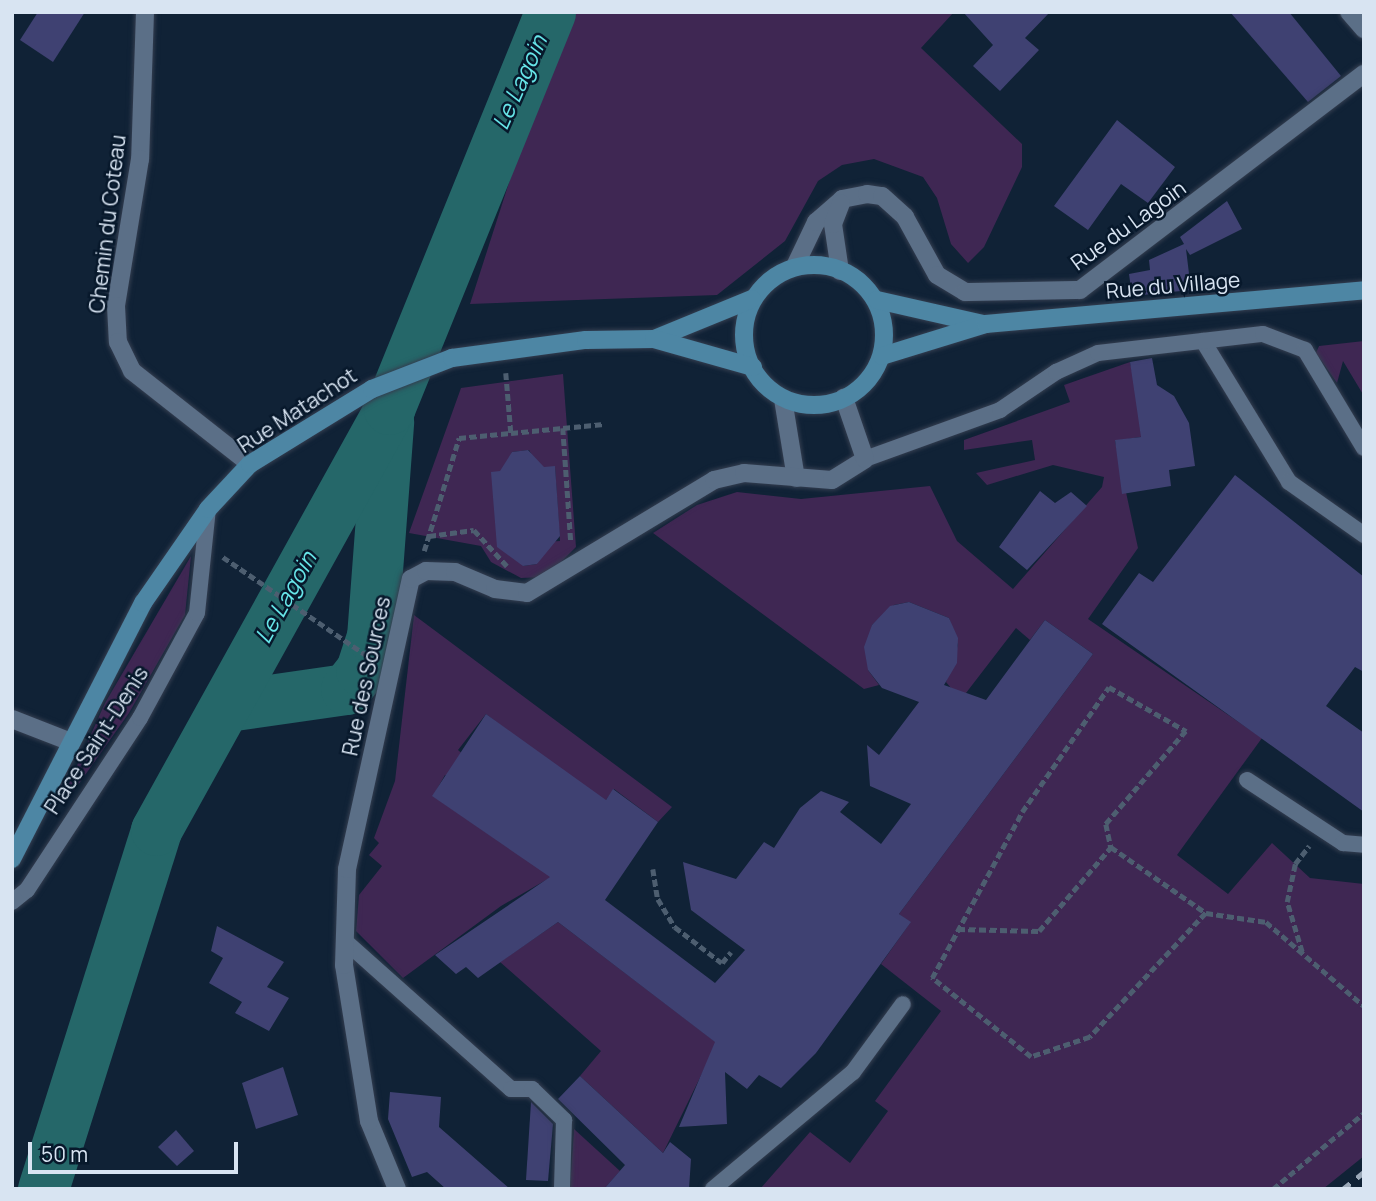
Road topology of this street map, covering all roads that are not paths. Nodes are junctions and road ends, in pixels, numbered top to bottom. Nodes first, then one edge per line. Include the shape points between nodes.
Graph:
1 (145, 12) edge
2 (1349, 12) edge
3 (1364, 29) edge
4 (1364, 74) edge
5 (842, 200) junction
6 (794, 266) junction
7 (840, 271) junction
8 (1364, 290) edge
9 (752, 299) junction
10 (877, 300) junction
11 (986, 324) junction
12 (654, 339) junction
13 (1203, 341) junction
14 (882, 356) junction
15 (753, 367) junction
16 (845, 398) junction
17 (783, 399) junction
18 (1364, 448) edge
19 (865, 459) junction
20 (250, 464) junction
21 (796, 478) junction
22 (208, 509) junction
23 (1364, 535) edge
24 (12, 719) edge
25 (71, 743) junction
26 (1247, 780) dead end
27 (1364, 845) edge
28 (12, 859) edge
29 (12, 902) edge
30 (346, 942) junction
31 (903, 1004) dead end
32 (397, 1189) edge
33 (562, 1189) edge
34 (713, 1189) edge

1 - 20 street, Chemin du Coteau via 141,159 116,306 118,342 132,371
2 - 3 street
4 - 5 street, Rue du Lagoin via 1080,290 965,292 937,275 905,217 882,196
5 - 6 street via 816,222
5 - 7 street via 833,223
6 - 7 main road via 825,264
6 - 9 main road via 771,278
7 - 10 main road via 858,279
8 - 11 main road, Rue du Village
9 - 12 main road, Rue Matachot
9 - 15 main road via 743,329
10 - 11 main road, Rue du Village
10 - 14 main road via 886,332
11 - 14 main road, Rue du Village
12 - 15 main road, Rue Matachot
12 - 20 main road, Rue Matachot via 452,358 372,388
13 - 18 lane via 1263,334 1305,350
13 - 19 lane via 1098,353 1056,372 1000,410
13 - 23 lane via 1289,482
14 - 16 main road via 867,383
15 - 17 main road
16 - 17 main road via 811,406
16 - 19 street
17 - 21 street
19 - 21 street, Rue des Sources via 822,484
20 - 22 main road, Rue Matachot
21 - 30 street, Rue des Sources via 744,473 714,480 527,593 495,589 455,572 416,576 347,869
22 - 25 main road, Rue Matachot via 143,603
22 - 29 lane, Place Saint-Denis via 197,613 141,718 27,890
24 - 25 street
25 - 28 main road, Rue Matachot
26 - 27 lane via 1343,843
30 - 32 street, Rue des Sources via 344,965 369,1121
30 - 33 lane via 512,1089 532,1089 564,1121
31 - 34 lane via 853,1072

